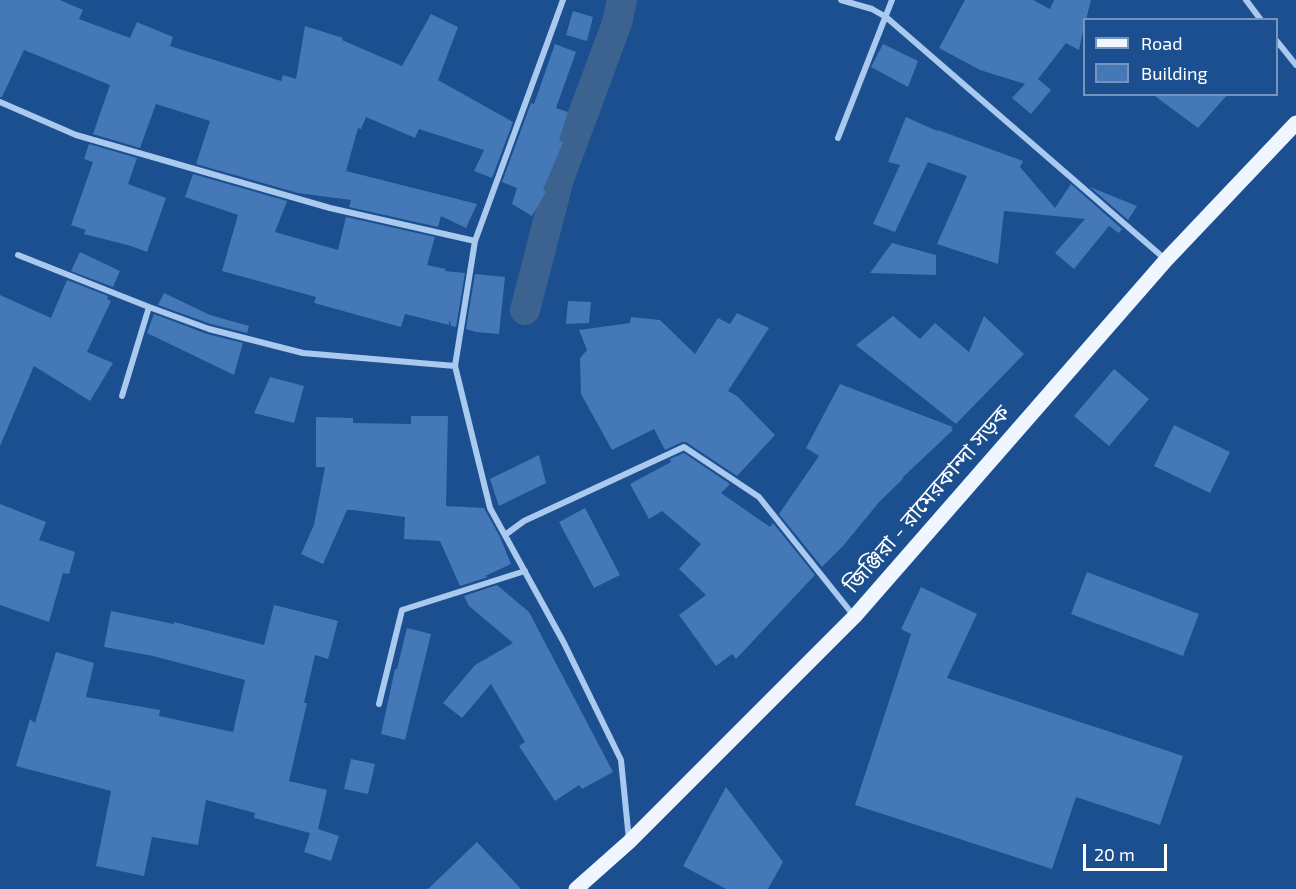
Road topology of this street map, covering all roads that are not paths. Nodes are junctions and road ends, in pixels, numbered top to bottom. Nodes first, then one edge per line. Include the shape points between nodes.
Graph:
1 (563, 0) edge
2 (841, 0) edge
3 (892, 0) edge
4 (1246, 0) edge
5 (885, 17) junction
6 (1260, 18) edge
7 (1278, 42) edge
8 (1296, 65) edge
9 (0, 102) edge
10 (1296, 123) edge
11 (838, 138) dead end
12 (475, 241) junction
13 (18, 255) dead end
14 (1166, 260) junction
15 (149, 307) junction
16 (455, 366) junction
17 (122, 396) dead end
18 (505, 535) junction
19 (525, 571) junction
20 (855, 616) junction
21 (379, 704) dead end
22 (629, 842) junction
23 (576, 889) edge

1 - 12 street
2 - 5 street
3 - 5 street
4 - 6 street
5 - 11 street
5 - 14 street
7 - 8 street
9 - 12 street via 99,142 330,208
10 - 14 main road, জিঞ্জিরা - রামেরকান্দা সড়ক
12 - 16 street
13 - 15 street
14 - 20 main road, জিঞ্জিরা - রামেরকান্দা সড়ক
15 - 16 street via 209,329 303,353
15 - 17 street
16 - 18 street via 490,508
18 - 19 street
18 - 20 street via 524,521 684,447 759,497
19 - 21 street via 402,610
19 - 22 street via 621,760
20 - 22 main road, জিঞ্জিরা - রামেরকান্দা সড়ক
22 - 23 main road, জিঞ্জিরা - রামেরকান্দা সড়ক

